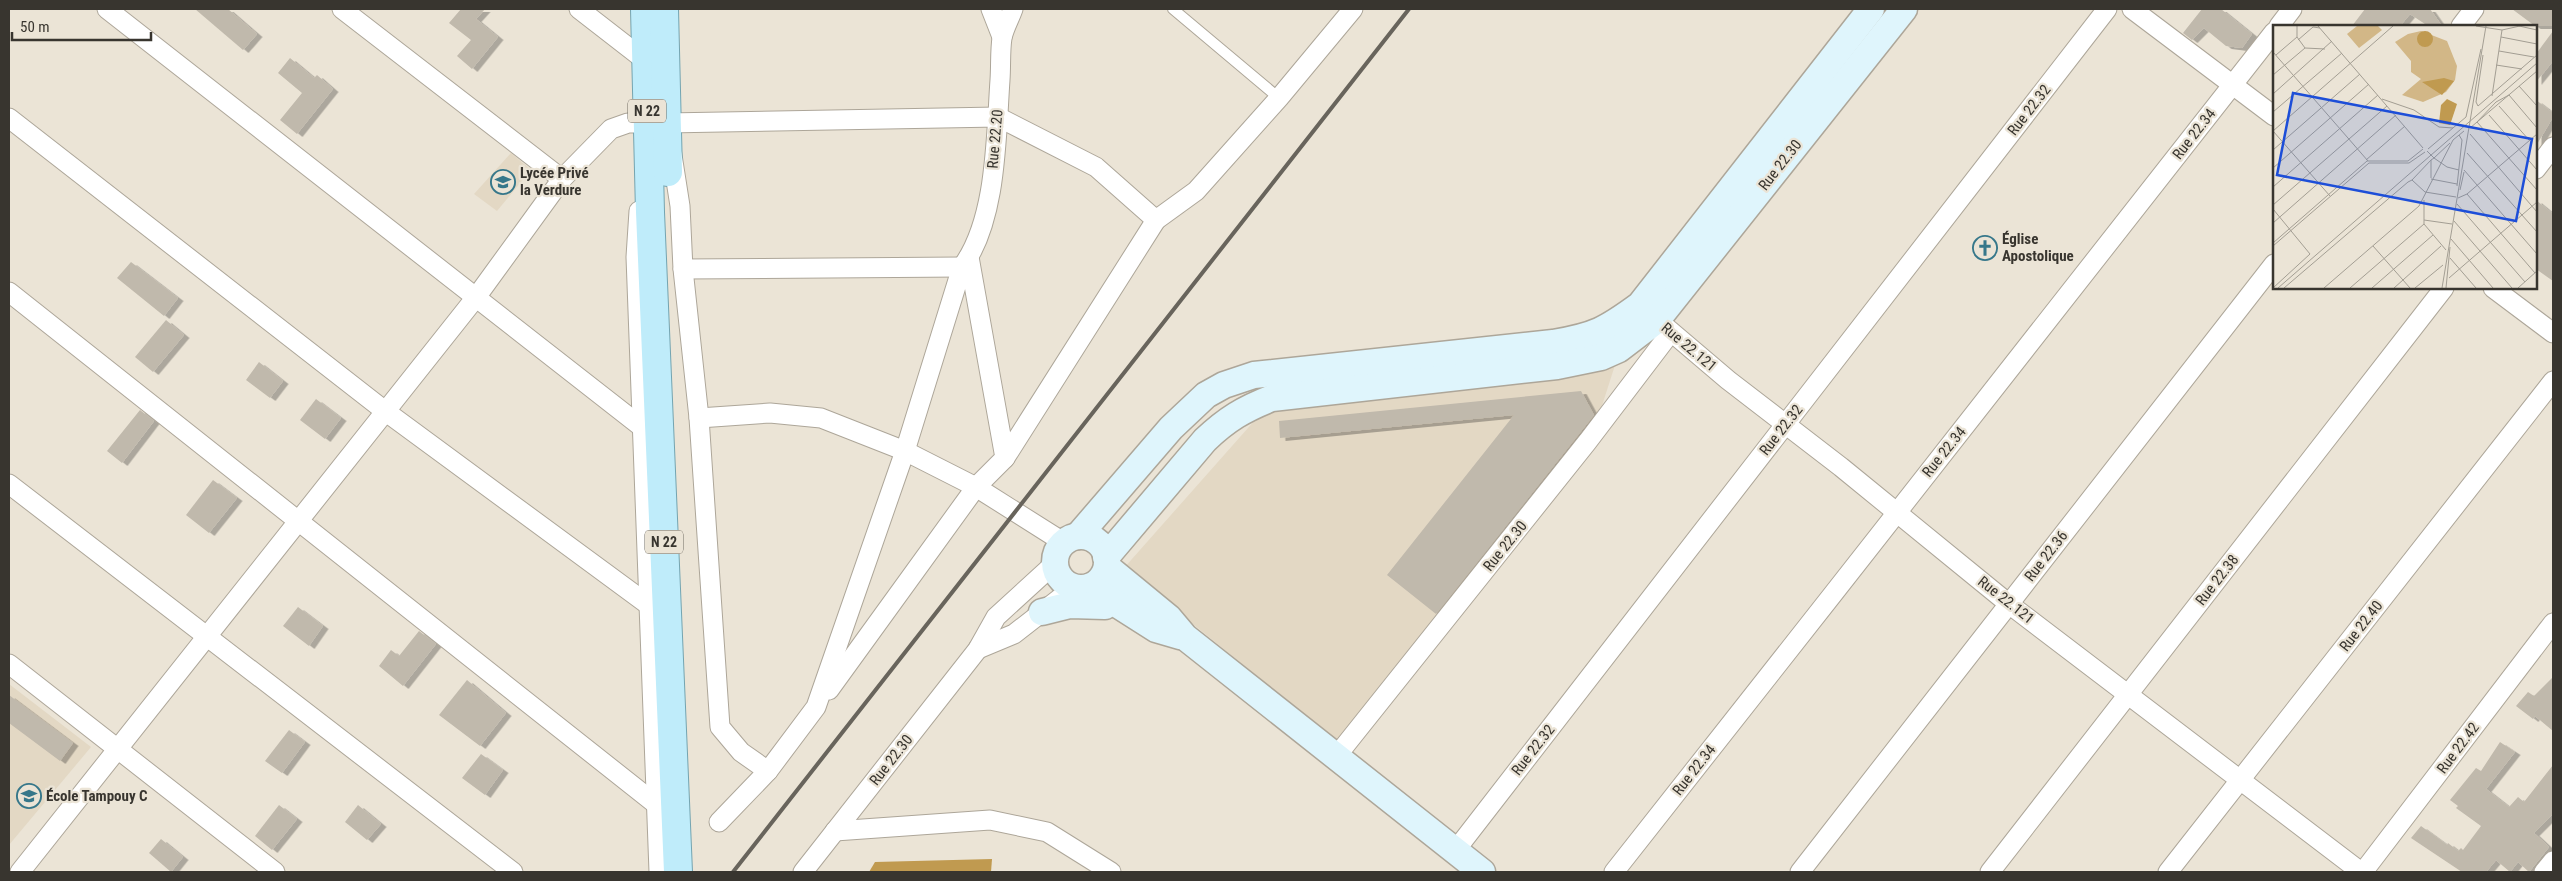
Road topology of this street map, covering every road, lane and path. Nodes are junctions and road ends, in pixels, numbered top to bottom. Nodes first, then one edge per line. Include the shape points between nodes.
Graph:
1 (107, 9) edge
2 (342, 9) edge
3 (579, 9) edge
4 (645, 9) edge
5 (664, 9) edge
6 (991, 9) edge
7 (1013, 9) edge
8 (1173, 9) edge
9 (1353, 9) edge
10 (1871, 9) edge
11 (1904, 9) edge
12 (2107, 9) edge
13 (2132, 9) edge
14 (2292, 9) edge
15 (2474, 9) edge
16 (2280, 25) edge
17 (2462, 25) edge
18 (2273, 33) edge
19 (1002, 37) junction
20 (646, 61) junction
21 (2233, 85) junction
22 (1279, 98) junction
23 (2273, 115) edge
24 (998, 117) junction
25 (9, 118) edge
26 (657, 123) junction
27 (2553, 147) edge
28 (2537, 168) edge
29 (562, 179) junction
30 (1156, 220) junction
31 (965, 262) junction
32 (2273, 265) edge
33 (683, 269) junction
34 (2443, 289) edge
35 (2495, 289) edge
36 (9, 292) edge
37 (477, 296) junction
38 (1656, 319) junction
39 (2553, 333) edge
40 (2553, 381) edge
41 (385, 411) junction
42 (698, 418) junction
43 (1785, 424) junction
44 (643, 428) junction
45 (904, 451) junction
46 (1005, 458) junction
47 (9, 484) edge
48 (976, 487) junction
49 (1896, 513) junction
50 (298, 521) junction
51 (1065, 547) junction
52 (1106, 562) junction
53 (1082, 587) junction
54 (2009, 604) junction
55 (650, 606) junction
56 (1120, 606) junction
57 (1042, 612) junction
58 (2553, 623) edge
59 (1185, 637) junction
60 (207, 638) junction
61 (978, 649) junction
62 (9, 664) edge
63 (2128, 694) junction
64 (816, 707) junction
65 (118, 749) junction
66 (1336, 758) junction
67 (768, 771) junction
68 (2241, 780) junction
69 (657, 805) junction
70 (719, 822) dead end
71 (835, 831) junction
72 (1455, 851) junction
73 (2553, 860) edge
74 (680, 868) edge
75 (30, 869) edge
76 (274, 872) edge
77 (513, 872) edge
78 (803, 872) edge
79 (1111, 872) edge
80 (1482, 872) edge
81 (1614, 872) edge
82 (1800, 872) edge
83 (1990, 872) edge
84 (2168, 872) edge
85 (2362, 872) edge
86 (2544, 872) edge

1 - 37 street
2 - 29 street
3 - 20 street
4 - 20 main road, N 22
5 - 26 main road, N 22
6 - 19 street
7 - 19 street, Rue 22.20
8 - 22 lane
9 - 22 street
10 - 38 street, Rue 22.30
11 - 38 street, Rue 22.30
12 - 43 street, Rue 22.32
13 - 21 street
14 - 16 street
15 - 17 street
18 - 21 street, Rue 22.34
19 - 24 street, Rue 22.20
20 - 26 main road, N 22
21 - 23 street
21 - 49 street, Rue 22.34
22 - 30 street via 1196,191
24 - 26 street
24 - 30 street via 1096,167
24 - 31 street, Rue 22.20 via 984,214
25 - 41 street
26 - 29 street via 628,123 611,129
26 - 33 street via 680,206
26 - 44 street via 636,257
26 - 74 main road, N 22
27 - 28 street
29 - 37 street
30 - 46 street
31 - 33 street
31 - 45 street, Rue 22.20
31 - 46 street
32 - 54 street, Rue 22.36
33 - 42 street
34 - 63 street, Rue 22.38
35 - 39 street
36 - 50 street
37 - 41 street
37 - 44 street
38 - 43 street, Rue 22.121
38 - 51 street via 1608,328 1576,339 1254,375 1224,384 1206,395 1171,428
38 - 52 street via 1619,349 1581,362 1272,398 1244,408 1204,440
38 - 66 street, Rue 22.30 via 1566,469
40 - 68 street, Rue 22.40
41 - 50 street
41 - 55 street
42 - 45 street via 770,413 821,418
42 - 67 street via 720,727 741,752
43 - 49 street, Rue 22.121
43 - 72 street, Rue 22.32
44 - 55 street
45 - 48 street
45 - 64 street, Rue 22.20
46 - 48 street
47 - 60 street
48 - 51 street
48 - 64 street
49 - 54 street, Rue 22.121
49 - 81 street, Rue 22.34
50 - 60 street
50 - 69 street
51 - 52 street via 1086,536 1099,543
51 - 53 street via 1060,579
51 - 61 street, Rue 22.30 via 996,617
52 - 53 street via 1101,579
52 - 59 street via 1169,618
53 - 56 street
53 - 57 street
54 - 63 street, Rue 22.121
54 - 82 street, Rue 22.36
55 - 69 street
56 - 57 street via 1070,606
56 - 59 street via 1156,629
57 - 61 street via 1014,634
58 - 85 street, Rue 22.42
59 - 66 street
60 - 65 street
60 - 77 street
61 - 71 street, Rue 22.30
62 - 65 street
63 - 68 street, Rue 22.121
63 - 83 street, Rue 22.38
64 - 67 street
65 - 75 street
65 - 76 street
66 - 72 street
67 - 70 street
68 - 84 street, Rue 22.40
68 - 85 street, Rue 22.121
69 - 74 street
71 - 78 street, Rue 22.30
71 - 79 street via 990,820 1047,832
72 - 80 street
73 - 86 street

